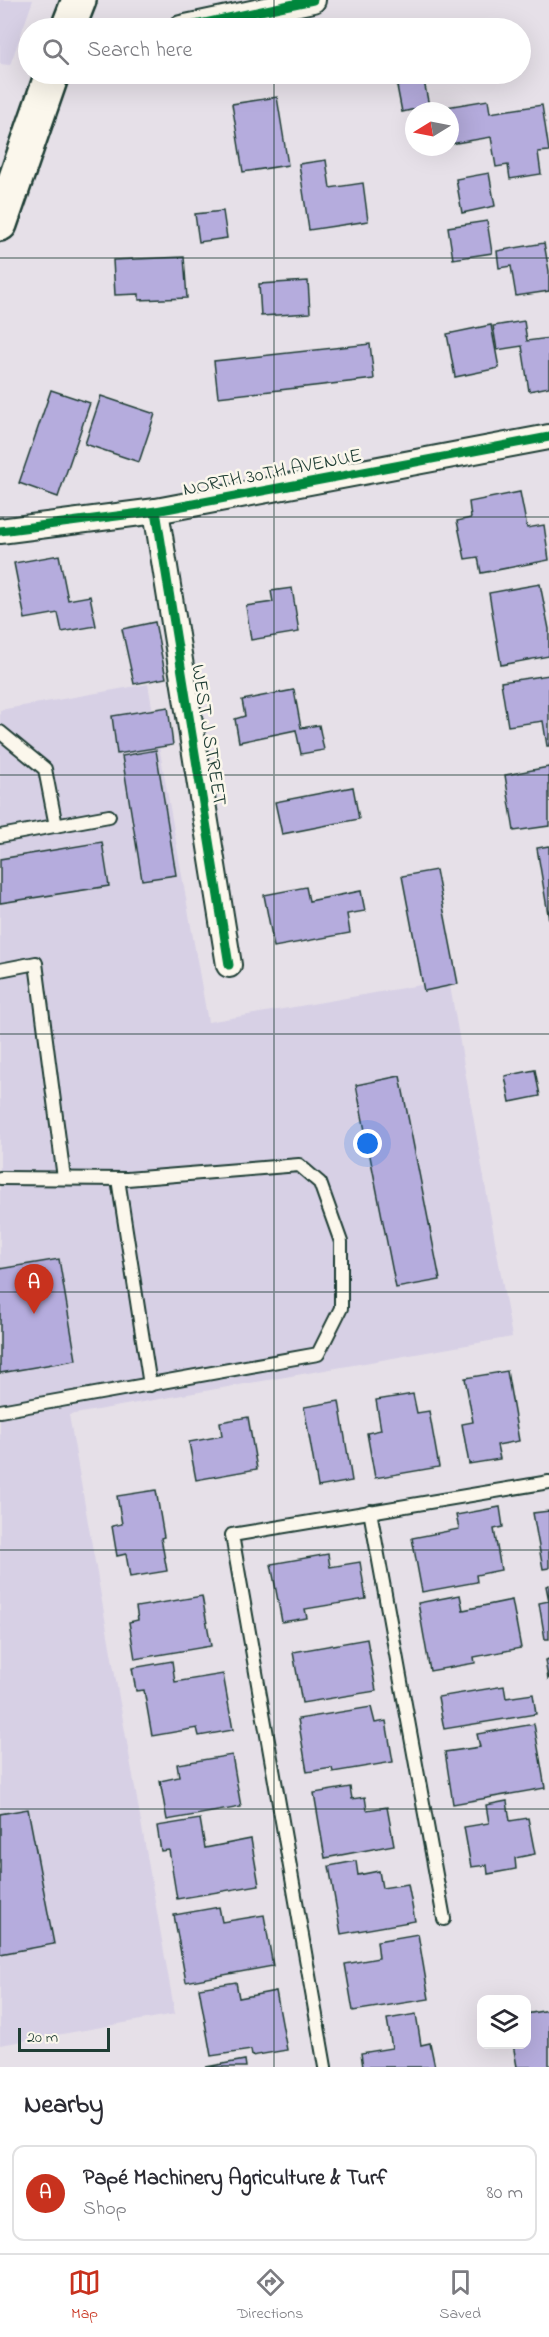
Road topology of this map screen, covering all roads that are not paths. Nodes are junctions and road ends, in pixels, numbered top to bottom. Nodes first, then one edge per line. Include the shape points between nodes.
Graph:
1 (79, 0) edge
2 (313, 0) edge
3 (72, 18) edge
4 (228, 18) edge
5 (49, 84) edge
6 (0, 224) edge
7 (549, 437) edge
8 (156, 510) junction
9 (0, 531) edge
10 (0, 732) edge
11 (109, 816) dead end
12 (56, 826) junction
13 (0, 836) edge
14 (229, 965) dead end
15 (0, 970) edge
16 (0, 1178) edge
17 (64, 1178) junction
18 (118, 1179) junction
19 (150, 1384) junction
20 (0, 1412) edge
21 (549, 1482) edge
22 (370, 1511) junction
23 (444, 1918) dead end
24 (326, 2067) edge

1 - 3 main road
2 - 4 street
5 - 6 main road
7 - 8 street, NORTH 30TH AVENUE
8 - 9 street, NORTH 30TH AVENUE
8 - 14 street, WEST J STREET
10 - 12 lane via 45,769
11 - 12 lane
12 - 13 lane
15 - 17 lane via 36,963
16 - 17 lane
17 - 18 lane
18 - 19 lane
18 - 19 lane via 299,1165 320,1183 341,1242 341,1308 318,1354
19 - 20 lane
21 - 22 lane
22 - 23 lane
22 - 24 lane via 232,1535

